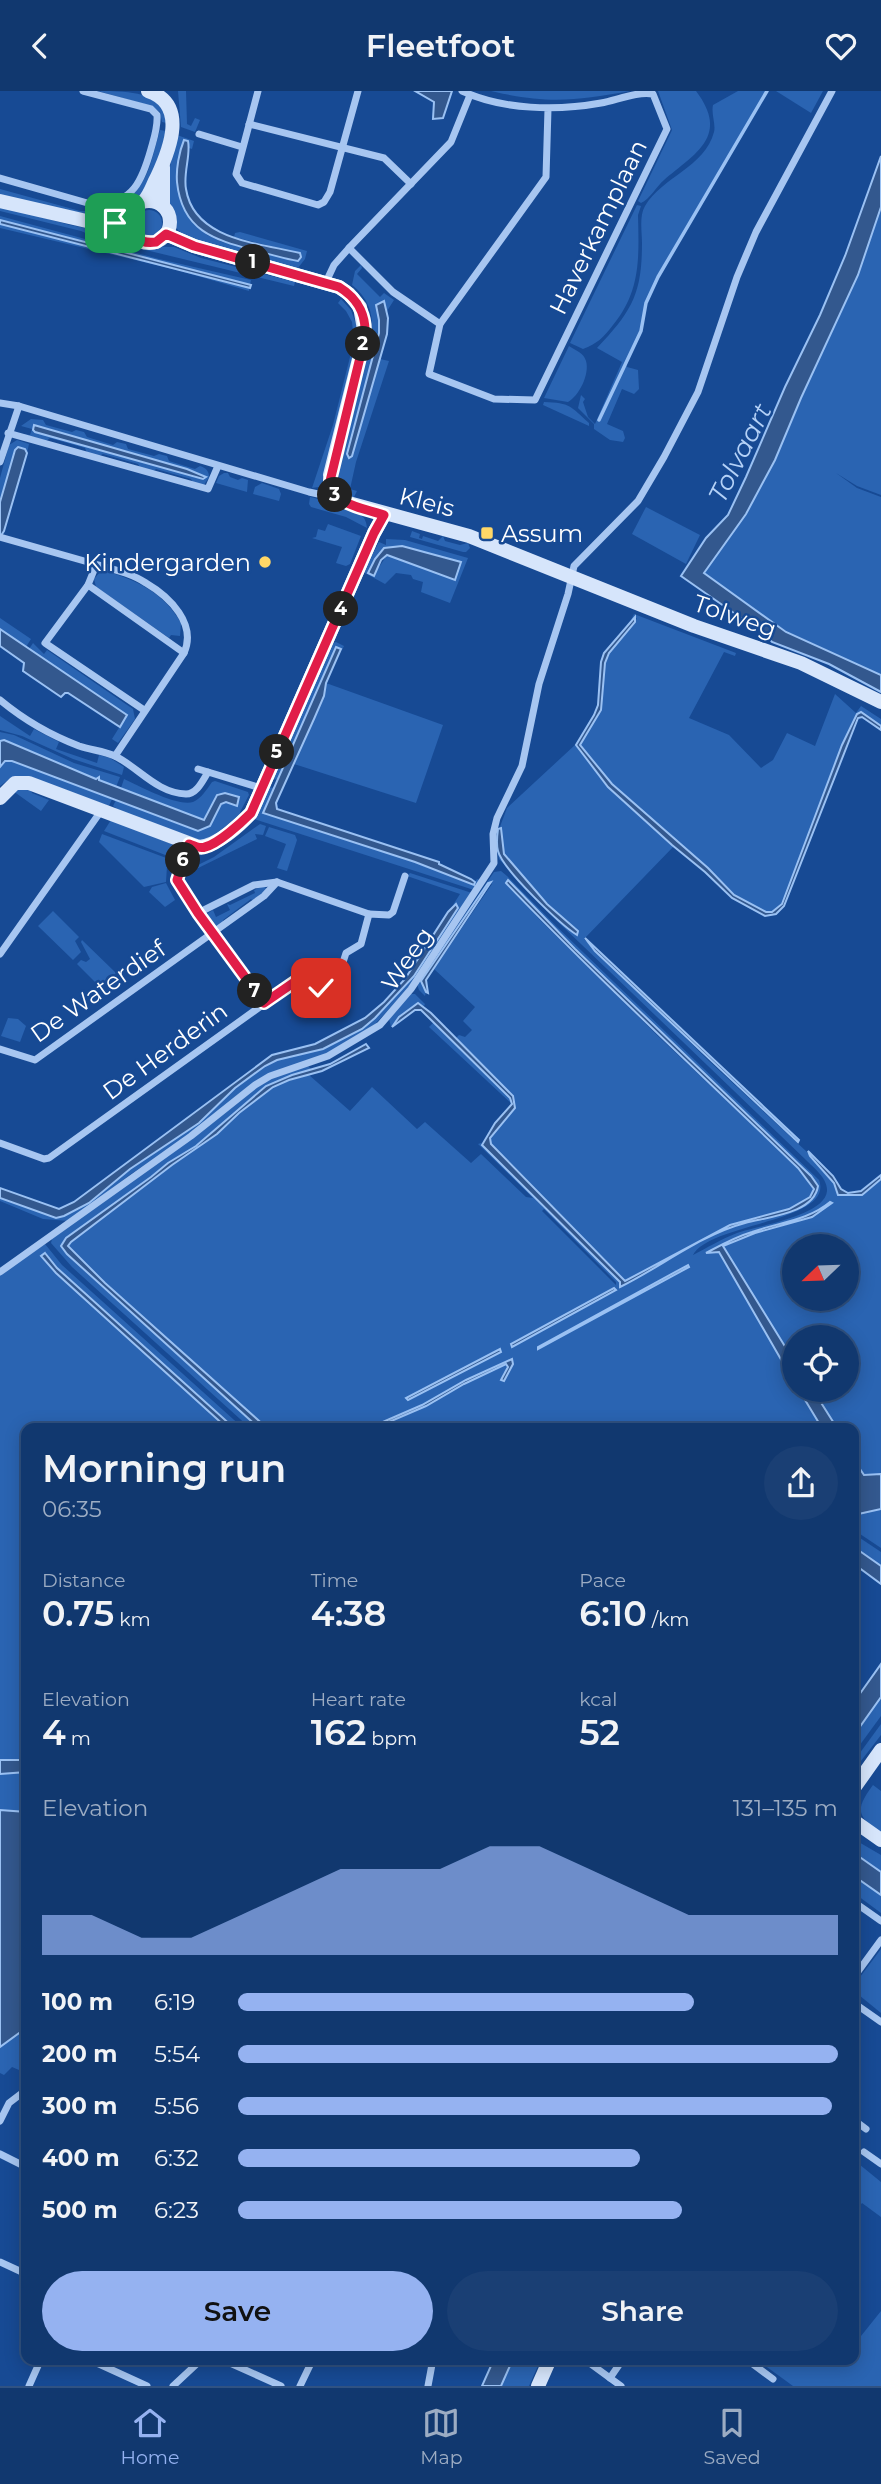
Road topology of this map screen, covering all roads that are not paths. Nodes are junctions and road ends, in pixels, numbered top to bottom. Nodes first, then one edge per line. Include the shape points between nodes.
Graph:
1 (83, 91) edge
2 (148, 91) edge
3 (258, 91) edge
4 (358, 91) edge
5 (462, 91) edge
6 (832, 91) edge
7 (470, 95) junction
8 (548, 109) junction
9 (248, 124) junction
10 (199, 134) dead end
11 (242, 147) junction
12 (343, 149) junction
13 (163, 165) junction
14 (0, 178) edge
15 (411, 184) junction
16 (0, 201) edge
17 (144, 201) junction
18 (163, 206) junction
19 (127, 223) junction
20 (166, 234) junction
21 (349, 248) junction
22 (326, 282) junction
23 (440, 324) junction
24 (0, 403) edge
25 (19, 406) junction
26 (8, 433) junction
27 (0, 462) edge
28 (218, 466) junction
29 (332, 491) junction
30 (384, 515) junction
31 (1, 537) edge
32 (96, 565) junction
33 (571, 576) junction
34 (88, 585) junction
35 (184, 653) junction
36 (0, 700) edge
37 (881, 702) edge
38 (144, 710) junction
39 (115, 756) junction
40 (198, 769) dead end
41 (208, 772) junction
42 (261, 788) junction
43 (0, 798) edge
44 (101, 810) junction
45 (189, 844) junction
46 (405, 876) dead end
47 (277, 882) junction
48 (198, 913) junction
49 (369, 914) junction
50 (213, 933) junction
51 (0, 954) edge
52 (264, 1003) junction
53 (0, 1049) edge
54 (0, 1143) edge
55 (0, 1272) edge
56 (881, 1750) edge
57 (859, 1781) edge
58 (859, 1825) edge
59 (881, 1840) edge
60 (859, 1906) edge
61 (881, 1921) edge
62 (881, 1940) edge
63 (859, 1970) edge
64 (859, 2007) edge
65 (881, 2022) edge
66 (21, 2093) edge
67 (0, 2121) edge
68 (859, 2124) edge
69 (866, 2129) dead end
70 (864, 2152) dead end
71 (0, 2154) edge
72 (21, 2164) edge
73 (881, 2164) edge
74 (0, 2262) edge
75 (21, 2272) edge
76 (38, 2365) edge
77 (108, 2365) edge
78 (196, 2365) edge
79 (234, 2365) edge
80 (310, 2365) edge
81 (432, 2365) edge
82 (547, 2365) edge
83 (592, 2365) edge
84 (619, 2365) edge
85 (754, 2365) edge
86 (610, 2378) junction
87 (774, 2379) dead end
88 (29, 2386) edge
89 (147, 2386) edge
90 (173, 2386) edge
91 (281, 2386) edge
92 (300, 2386) edge
93 (428, 2386) edge
94 (538, 2386) edge
95 (621, 2386) edge

1 - 14 street via 154,111 157,125 142,179 132,192 113,204 98,206
2 - 13 main road via 167,103 174,120
3 - 9 street
4 - 12 street
5 - 7 street
6 - 33 street via 756,232 698,392 664,457 638,501 579,558
7 - 8 street
7 - 15 street via 451,142
8 - 23 street, Haverkamplaan via 546,177
8 - 23 street, Haverkamplaan via 597,104 645,91 653,94 667,129 536,400 494,399 429,374
9 - 11 street
9 - 12 street
10 - 11 street
11 - 12 street via 236,174 242,183 318,205 330,191
12 - 15 street via 384,158
13 - 17 main road
13 - 18 main road
15 - 21 street
16 - 19 main road via 91,222
17 - 18 main road
17 - 19 main road via 131,210
18 - 20 main road via 170,218
19 - 20 main road via 141,242 156,242
20 - 22 main road
21 - 22 street
21 - 23 street via 393,292
22 - 29 main road via 353,297 365,327 330,475
24 - 25 street
25 - 26 street
25 - 28 street
26 - 27 street
26 - 28 street via 208,489
28 - 29 street via 309,492
29 - 30 main road, Kleis via 349,504
30 - 33 main road, Kleis via 469,536
30 - 42 main road
31 - 32 street
32 - 34 street
32 - 35 street via 145,582 169,600 187,628
33 - 37 main road, Tolweg via 801,663
33 - 55 street, Weeg via 539,684 522,766 497,818 494,863 411,989 380,1025 328,1056 255,1084 191,1136
34 - 35 street
34 - 38 street via 45,643
35 - 38 street
36 - 39 street via 45,732
38 - 39 street
39 - 41 street via 151,782 182,793 195,791
40 - 41 street
41 - 42 street
42 - 45 main road via 242,822 208,846
43 - 44 main road via 22,781
44 - 45 main road
44 - 51 street
45 - 48 street via 177,880
46 - 49 street via 393,912
47 - 48 street via 254,885
47 - 49 street
47 - 50 street, De Waterdief
48 - 50 street
49 - 52 street, De Herderin via 361,944 346,953 331,989 296,981
50 - 52 street
50 - 53 street, De Waterdief via 34,1060
52 - 54 street, De Herderin via 49,1158
56 - 57 main road
58 - 59 main road
60 - 61 street
62 - 63 street
64 - 65 street
66 - 67 street via 9,2103
68 - 69 street
70 - 73 street
71 - 72 street
74 - 75 street
76 - 88 street
77 - 89 street
78 - 90 street
79 - 91 street
80 - 92 street
81 - 93 street
82 - 94 main road
83 - 86 street
84 - 86 street
85 - 87 street
86 - 95 street

